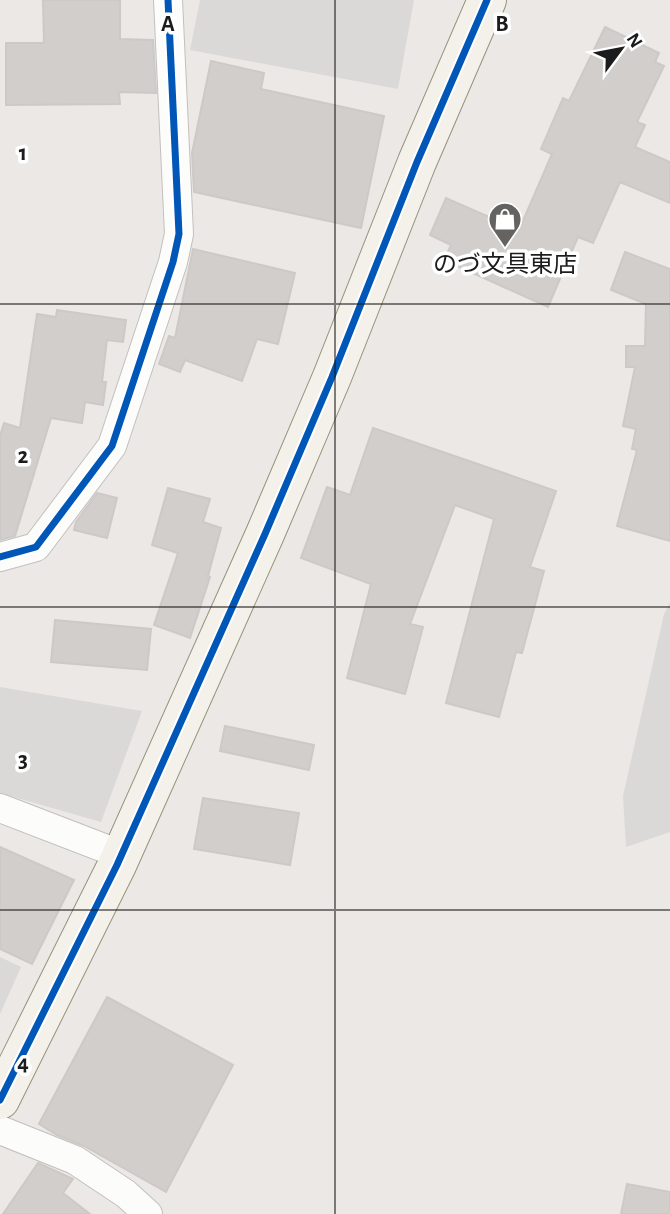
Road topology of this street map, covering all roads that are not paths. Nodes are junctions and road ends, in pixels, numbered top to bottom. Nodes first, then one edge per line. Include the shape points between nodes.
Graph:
1 (168, 0) edge
2 (487, 0) edge
3 (0, 557) edge
4 (0, 808) edge
5 (122, 855) junction
6 (0, 1100) edge
7 (0, 1130) edge
8 (148, 1214) edge

1 - 3 street via 179,234 173,262 112,446 36,547
2 - 5 street via 327,389
4 - 5 street
5 - 6 street
7 - 8 street via 75,1160

